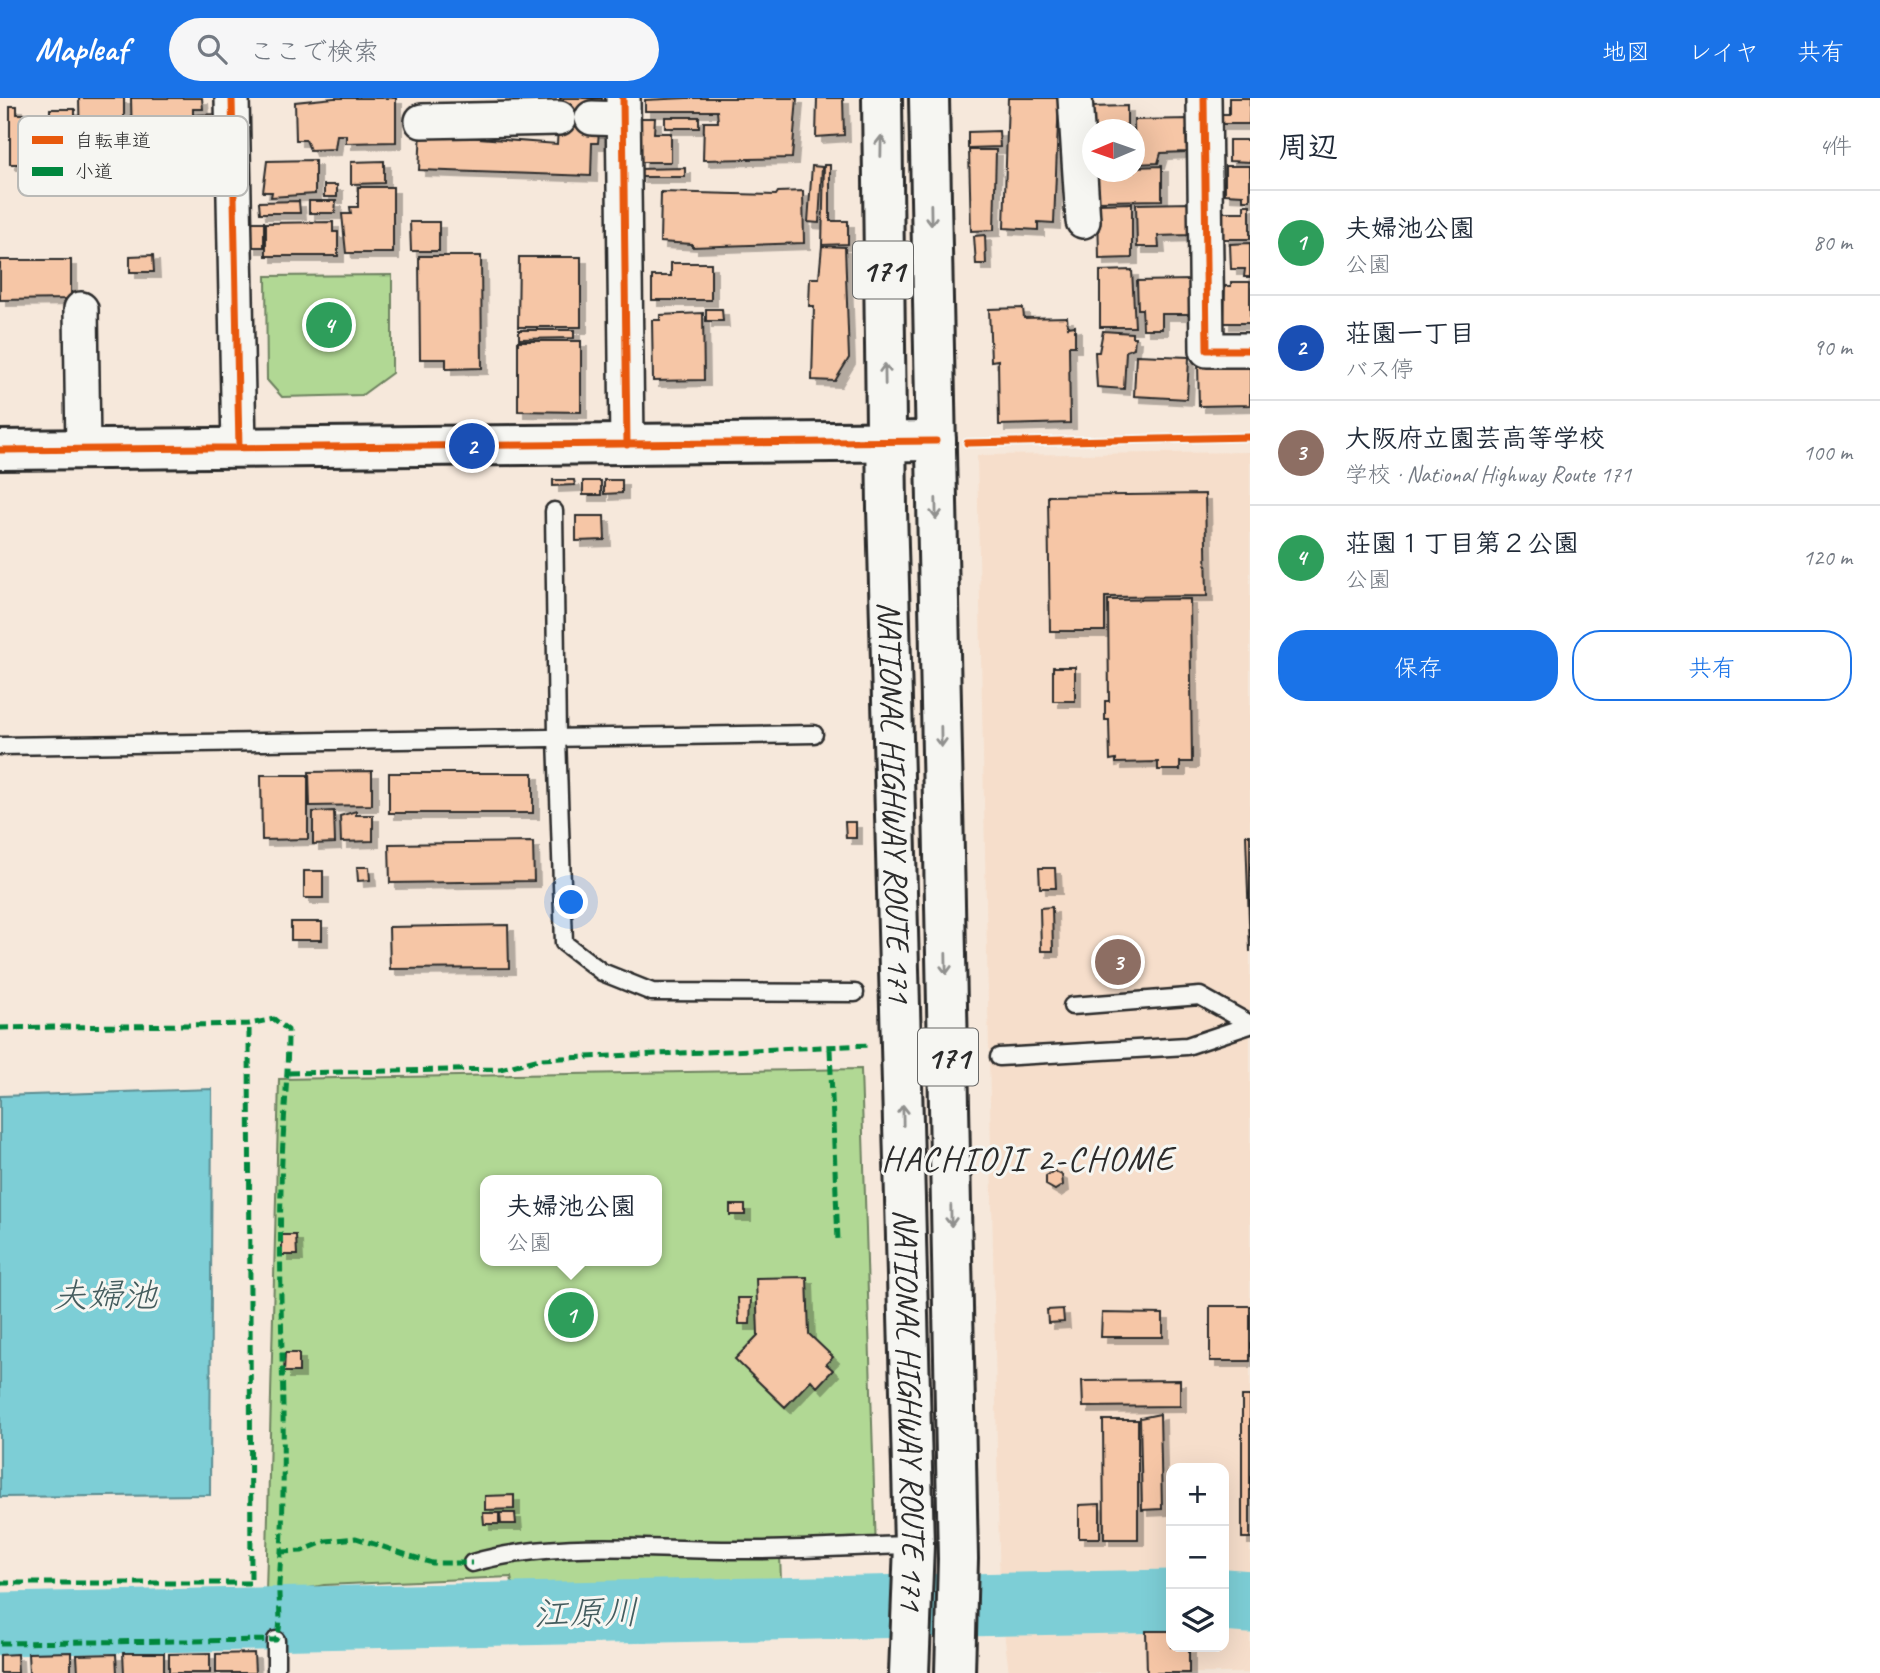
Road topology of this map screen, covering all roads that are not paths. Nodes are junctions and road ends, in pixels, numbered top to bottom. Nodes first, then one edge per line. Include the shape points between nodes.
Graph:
1 (232, 98) edge
2 (882, 98) edge
3 (929, 98) edge
4 (1075, 98) edge
5 (1205, 98) edge
6 (612, 112) edge
7 (232, 116) edge
8 (559, 118) dead end
9 (422, 121) dead end
10 (234, 196) edge
11 (1083, 221) dead end
12 (81, 309) dead end
13 (1250, 350) edge
14 (936, 441) junction
15 (886, 442) junction
16 (627, 444) junction
17 (239, 448) junction
18 (0, 450) edge
19 (83, 450) junction
20 (554, 511) dead end
21 (814, 734) dead end
22 (557, 737) junction
23 (0, 746) edge
24 (855, 993) dead end
25 (1072, 1006) dead end
26 (1250, 1025) edge
27 (999, 1057) dead end
28 (914, 1545) junction
29 (472, 1563) dead end
30 (276, 1640) dead end
31 (276, 1673) edge
32 (909, 1673) edge
33 (955, 1673) edge

1 - 7 street
15 -> 2 main road, NATIONAL HIGHWAY ROUTE 171 / 171
3 -> 14 main road, NATIONAL HIGHWAY ROUTE 171 / 171
4 - 11 street
5 - 13 street via 1207,350
6 - 16 street
8 - 9 street
10 - 17 street
12 - 19 street
14 - 15 main road
14 -> 33 main road, NATIONAL HIGHWAY ROUTE 171 / 171 via 958,1559
15 - 16 main road
28 -> 15 main road, NATIONAL HIGHWAY ROUTE 171 / 171
16 - 17 main road
17 - 19 main road
18 - 19 main road
20 - 22 lane
21 - 22 lane
22 - 23 lane
22 - 24 lane via 564,943 601,972 652,992
25 - 26 lane via 1199,996
26 - 27 lane via 1187,1046
28 - 29 lane via 549,1549
28 - 32 main road, NATIONAL HIGHWAY ROUTE 171 / 171
30 - 31 lane

